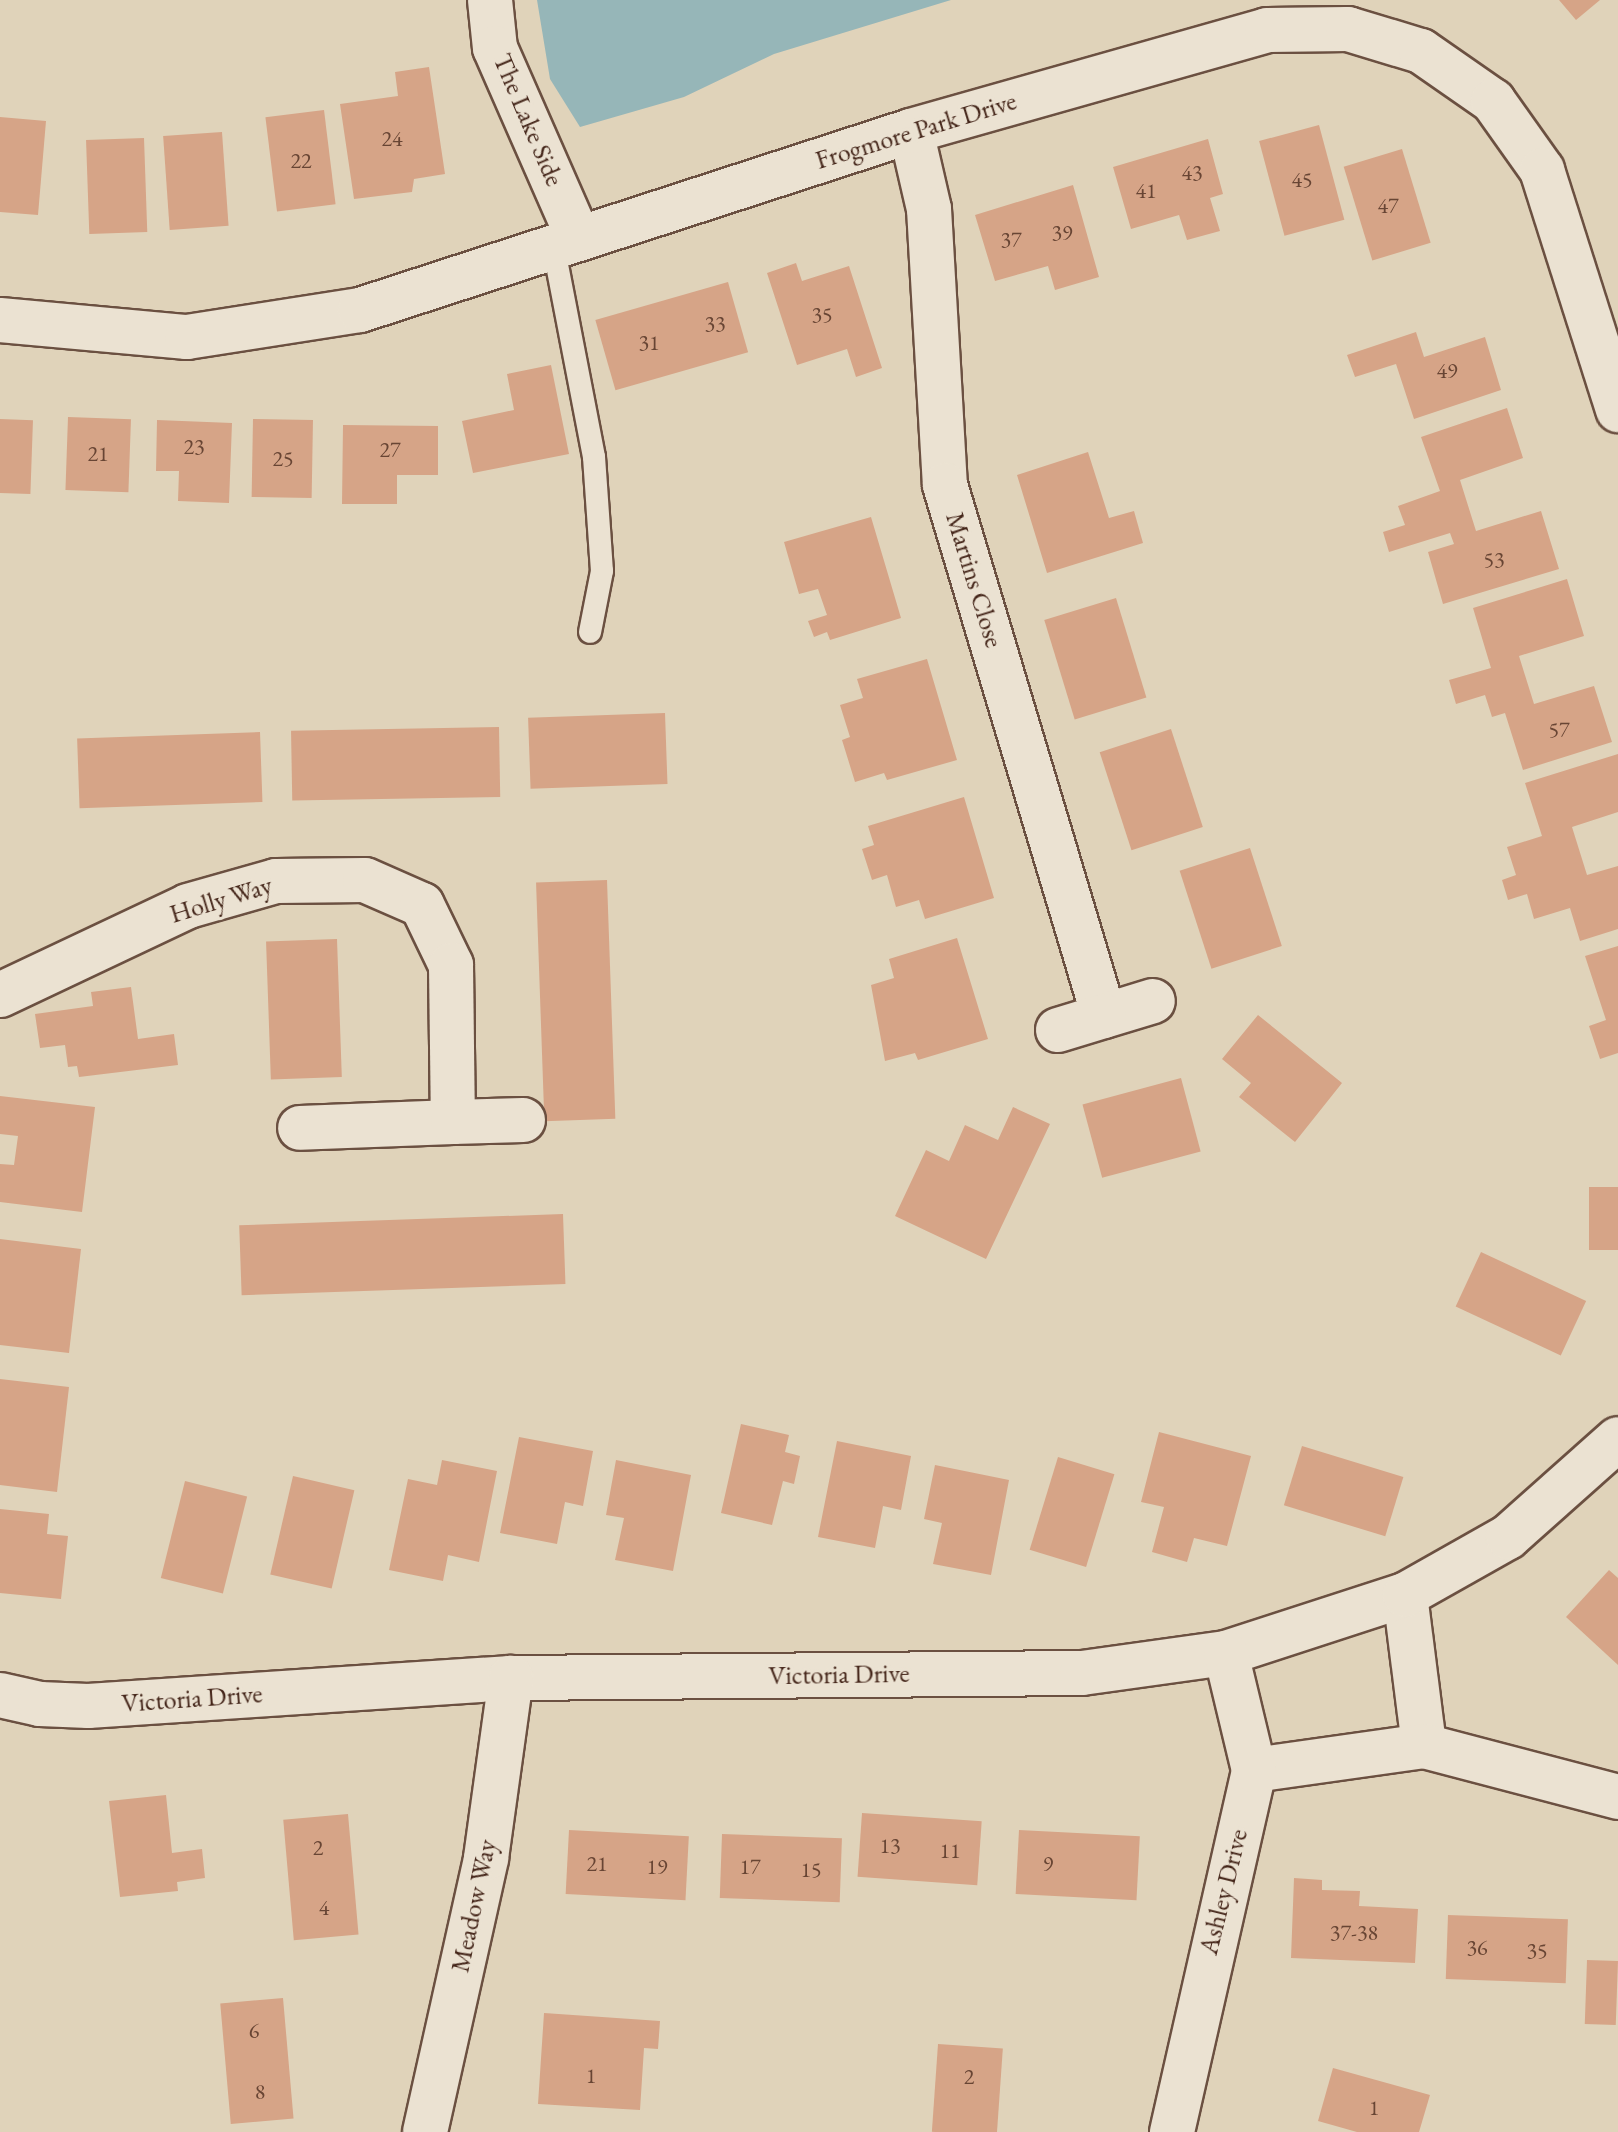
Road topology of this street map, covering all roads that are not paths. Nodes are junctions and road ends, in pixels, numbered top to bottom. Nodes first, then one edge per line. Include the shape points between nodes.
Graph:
1 (490, 0) edge
2 (911, 131) junction
3 (565, 240) junction
4 (0, 320) edge
5 (1618, 410) edge
6 (590, 632) dead end
7 (0, 995) edge
8 (1153, 1001) dead end
9 (1104, 1016) junction
10 (1058, 1030) dead end
11 (523, 1120) dead end
12 (453, 1122) junction
13 (300, 1128) dead end
14 (1618, 1439) edge
15 (1405, 1595) junction
16 (1226, 1653) junction
17 (511, 1678) junction
18 (0, 1695) edge
19 (1424, 1746) junction
20 (1254, 1770) junction
21 (1618, 1797) edge
22 (425, 2132) edge
23 (1172, 2132) edge

1 - 3 street, The Lake Side via 495,48
2 - 3 street, Frogmore Park Drive
2 - 5 street, Frogmore Park Drive via 1267,30 1348,29 1421,51 1493,101 1542,170
2 - 9 street, Martins Close via 929,209 945,485
3 - 4 street, Frogmore Park Drive via 360,310 187,337
3 - 6 lane via 594,457 602,571
7 - 12 street, Holly Way via 188,906 276,881 365,880 422,905 451,965
8 - 9 street
9 - 10 street
11 - 12 street
12 - 13 street
14 - 15 street, Victoria Drive via 1508,1537
15 - 16 street, Victoria Drive
15 - 19 street
16 - 17 street, Victoria Drive via 1082,1673
16 - 20 street, Ashley Drive
17 - 18 street, Victoria Drive via 88,1706
17 - 22 street, Meadow Way via 486,1858
19 - 20 street
19 - 21 street
20 - 23 street, Ashley Drive

